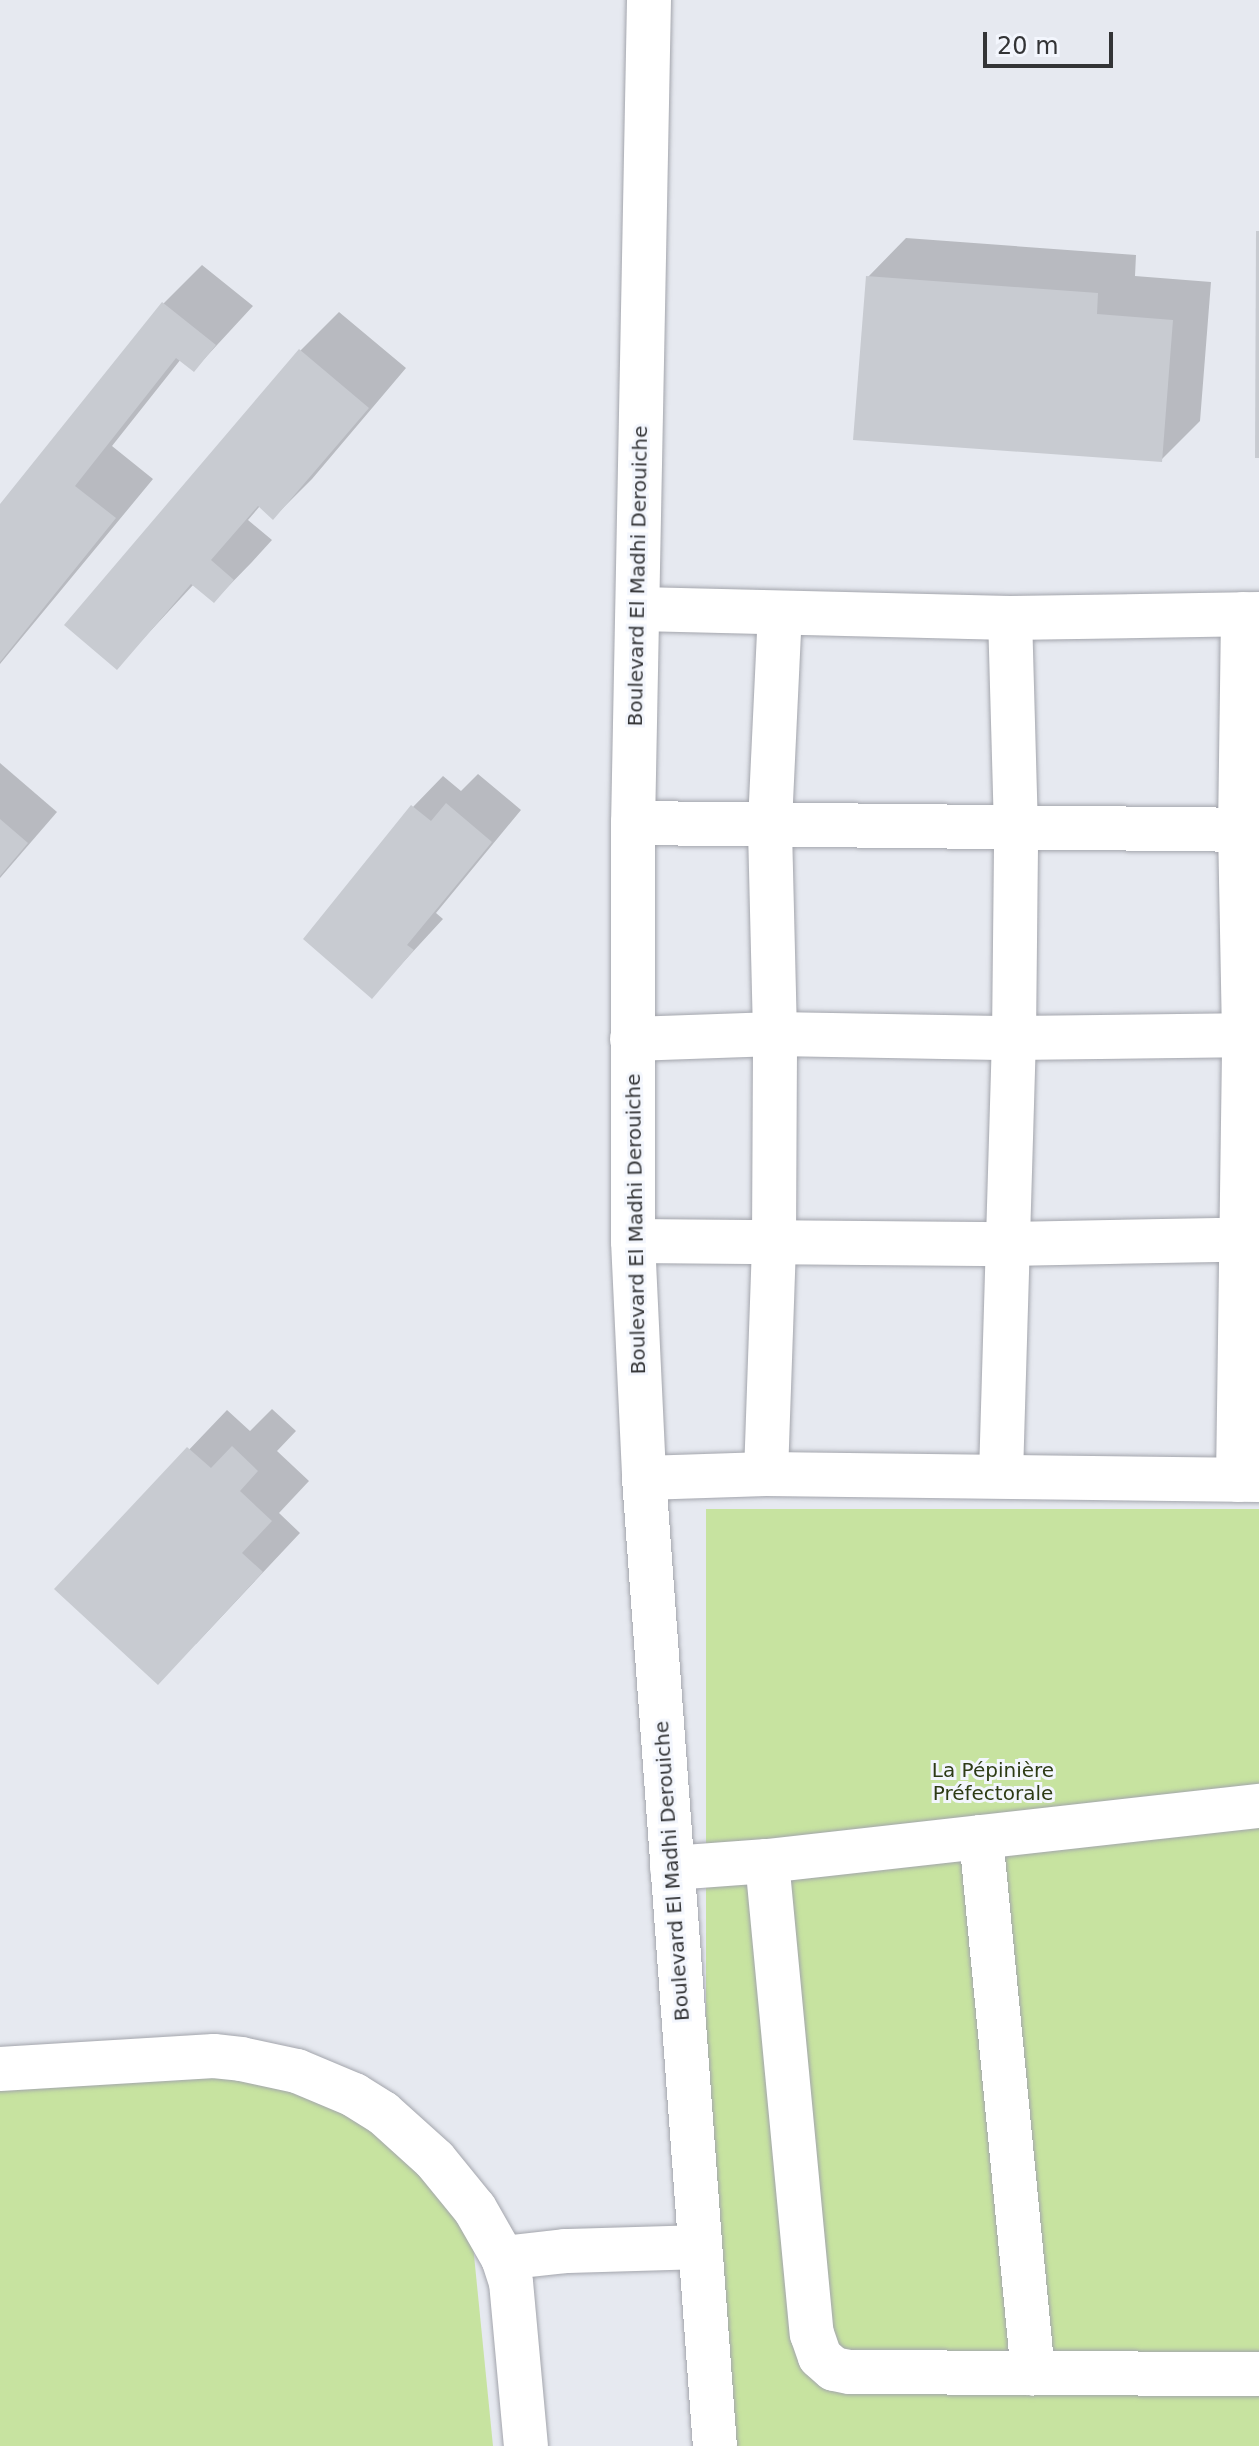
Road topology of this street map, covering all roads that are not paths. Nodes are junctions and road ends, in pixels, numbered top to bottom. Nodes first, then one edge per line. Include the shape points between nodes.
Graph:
1 (649, 0) edge
2 (639, 609) junction
3 (780, 614) junction
4 (1251, 614) edge
5 (1010, 618) junction
6 (633, 823) junction
7 (770, 823) junction
8 (1016, 830) junction
9 (1250, 830) edge
10 (775, 1034) junction
11 (1251, 1035) edge
12 (1014, 1038) junction
13 (632, 1039) junction
14 (1249, 1239) edge
15 (774, 1240) junction
16 (633, 1241) junction
17 (1009, 1244) junction
18 (766, 1474) junction
19 (1001, 1475) junction
20 (644, 1478) junction
21 (1248, 1480) edge
22 (1259, 1806) edge
23 (981, 1837) junction
24 (767, 1861) junction
25 (672, 1868) junction
26 (0, 2069) edge
27 (698, 2247) junction
28 (503, 2258) junction
29 (1033, 2373) junction
30 (1259, 2374) edge
31 (526, 2446) edge
32 (715, 2446) edge

1 - 2 street, Boulevard El Madhi Derouiche
2 - 3 street
2 - 6 street, Boulevard El Madhi Derouiche
3 - 5 street
3 - 7 street
4 - 5 street
4 - 9 street
5 - 8 street
6 - 7 street
6 - 13 street, Boulevard El Madhi Derouiche
7 - 8 street
7 - 10 street
8 - 9 street
8 - 12 street
9 - 11 street
10 - 12 street
10 - 13 street
10 - 15 street
11 - 12 street
11 - 14 street
12 - 17 street
13 - 16 street, Boulevard El Madhi Derouiche
14 - 17 street
14 - 21 street
15 - 16 street
15 - 17 street
15 - 18 street
16 - 20 street, Boulevard El Madhi Derouiche
17 - 19 street
18 - 19 street
18 - 20 street
19 - 21 street
20 - 25 street, Boulevard El Madhi Derouiche
22 - 23 street
23 - 24 street
23 - 29 street
24 - 25 street
24 - 29 street via 812,2334 820,2357 834,2369 850,2372
25 - 27 street, Boulevard El Madhi Derouiche
26 - 28 street via 214,2056 312,2076 354,2095 410,2135 475,2209
27 - 28 street
27 - 32 street, Boulevard El Madhi Derouiche
28 - 31 street via 511,2282
29 - 30 street

